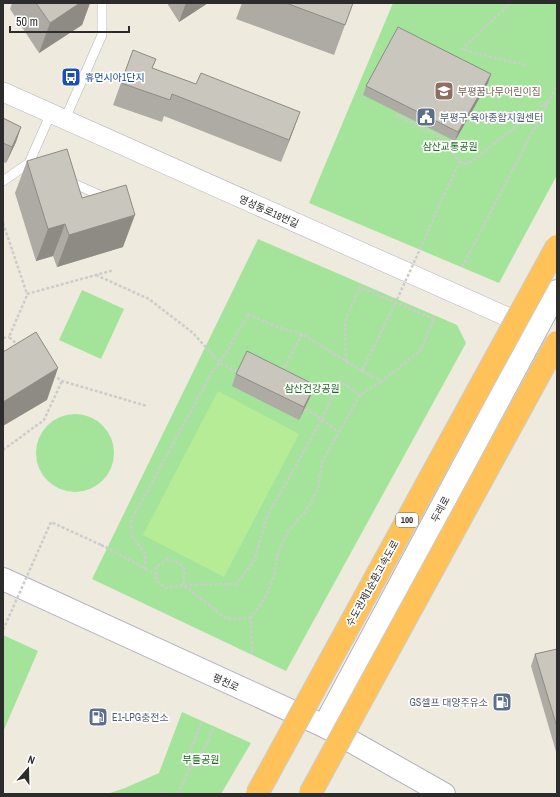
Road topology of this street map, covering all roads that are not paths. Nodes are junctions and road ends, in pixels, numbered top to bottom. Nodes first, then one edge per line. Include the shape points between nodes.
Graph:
1 (102, 3) edge
2 (3, 92) edge
3 (58, 116) junction
4 (56, 176) edge
5 (3, 180) edge
6 (118, 203) edge
7 (557, 246) edge
8 (557, 291) edge
9 (536, 330) junction
10 (557, 342) edge
11 (3, 579) edge
12 (324, 726) junction
13 (257, 794) edge
14 (310, 794) edge
15 (444, 794) edge

1 - 3 lane via 102,35
2 - 3 street, 영성동로18번길
3 - 5 lane via 32,165
3 - 9 street, 영성동로18번길
4 - 6 lane
7 - 13 highway, 수도권제1순환고속도로 / 100, bridge
8 - 9 street, 두레로
9 - 12 street, 두레로
10 - 14 highway, bridge
11 - 12 street, 평천로
12 - 15 street, 평천로

